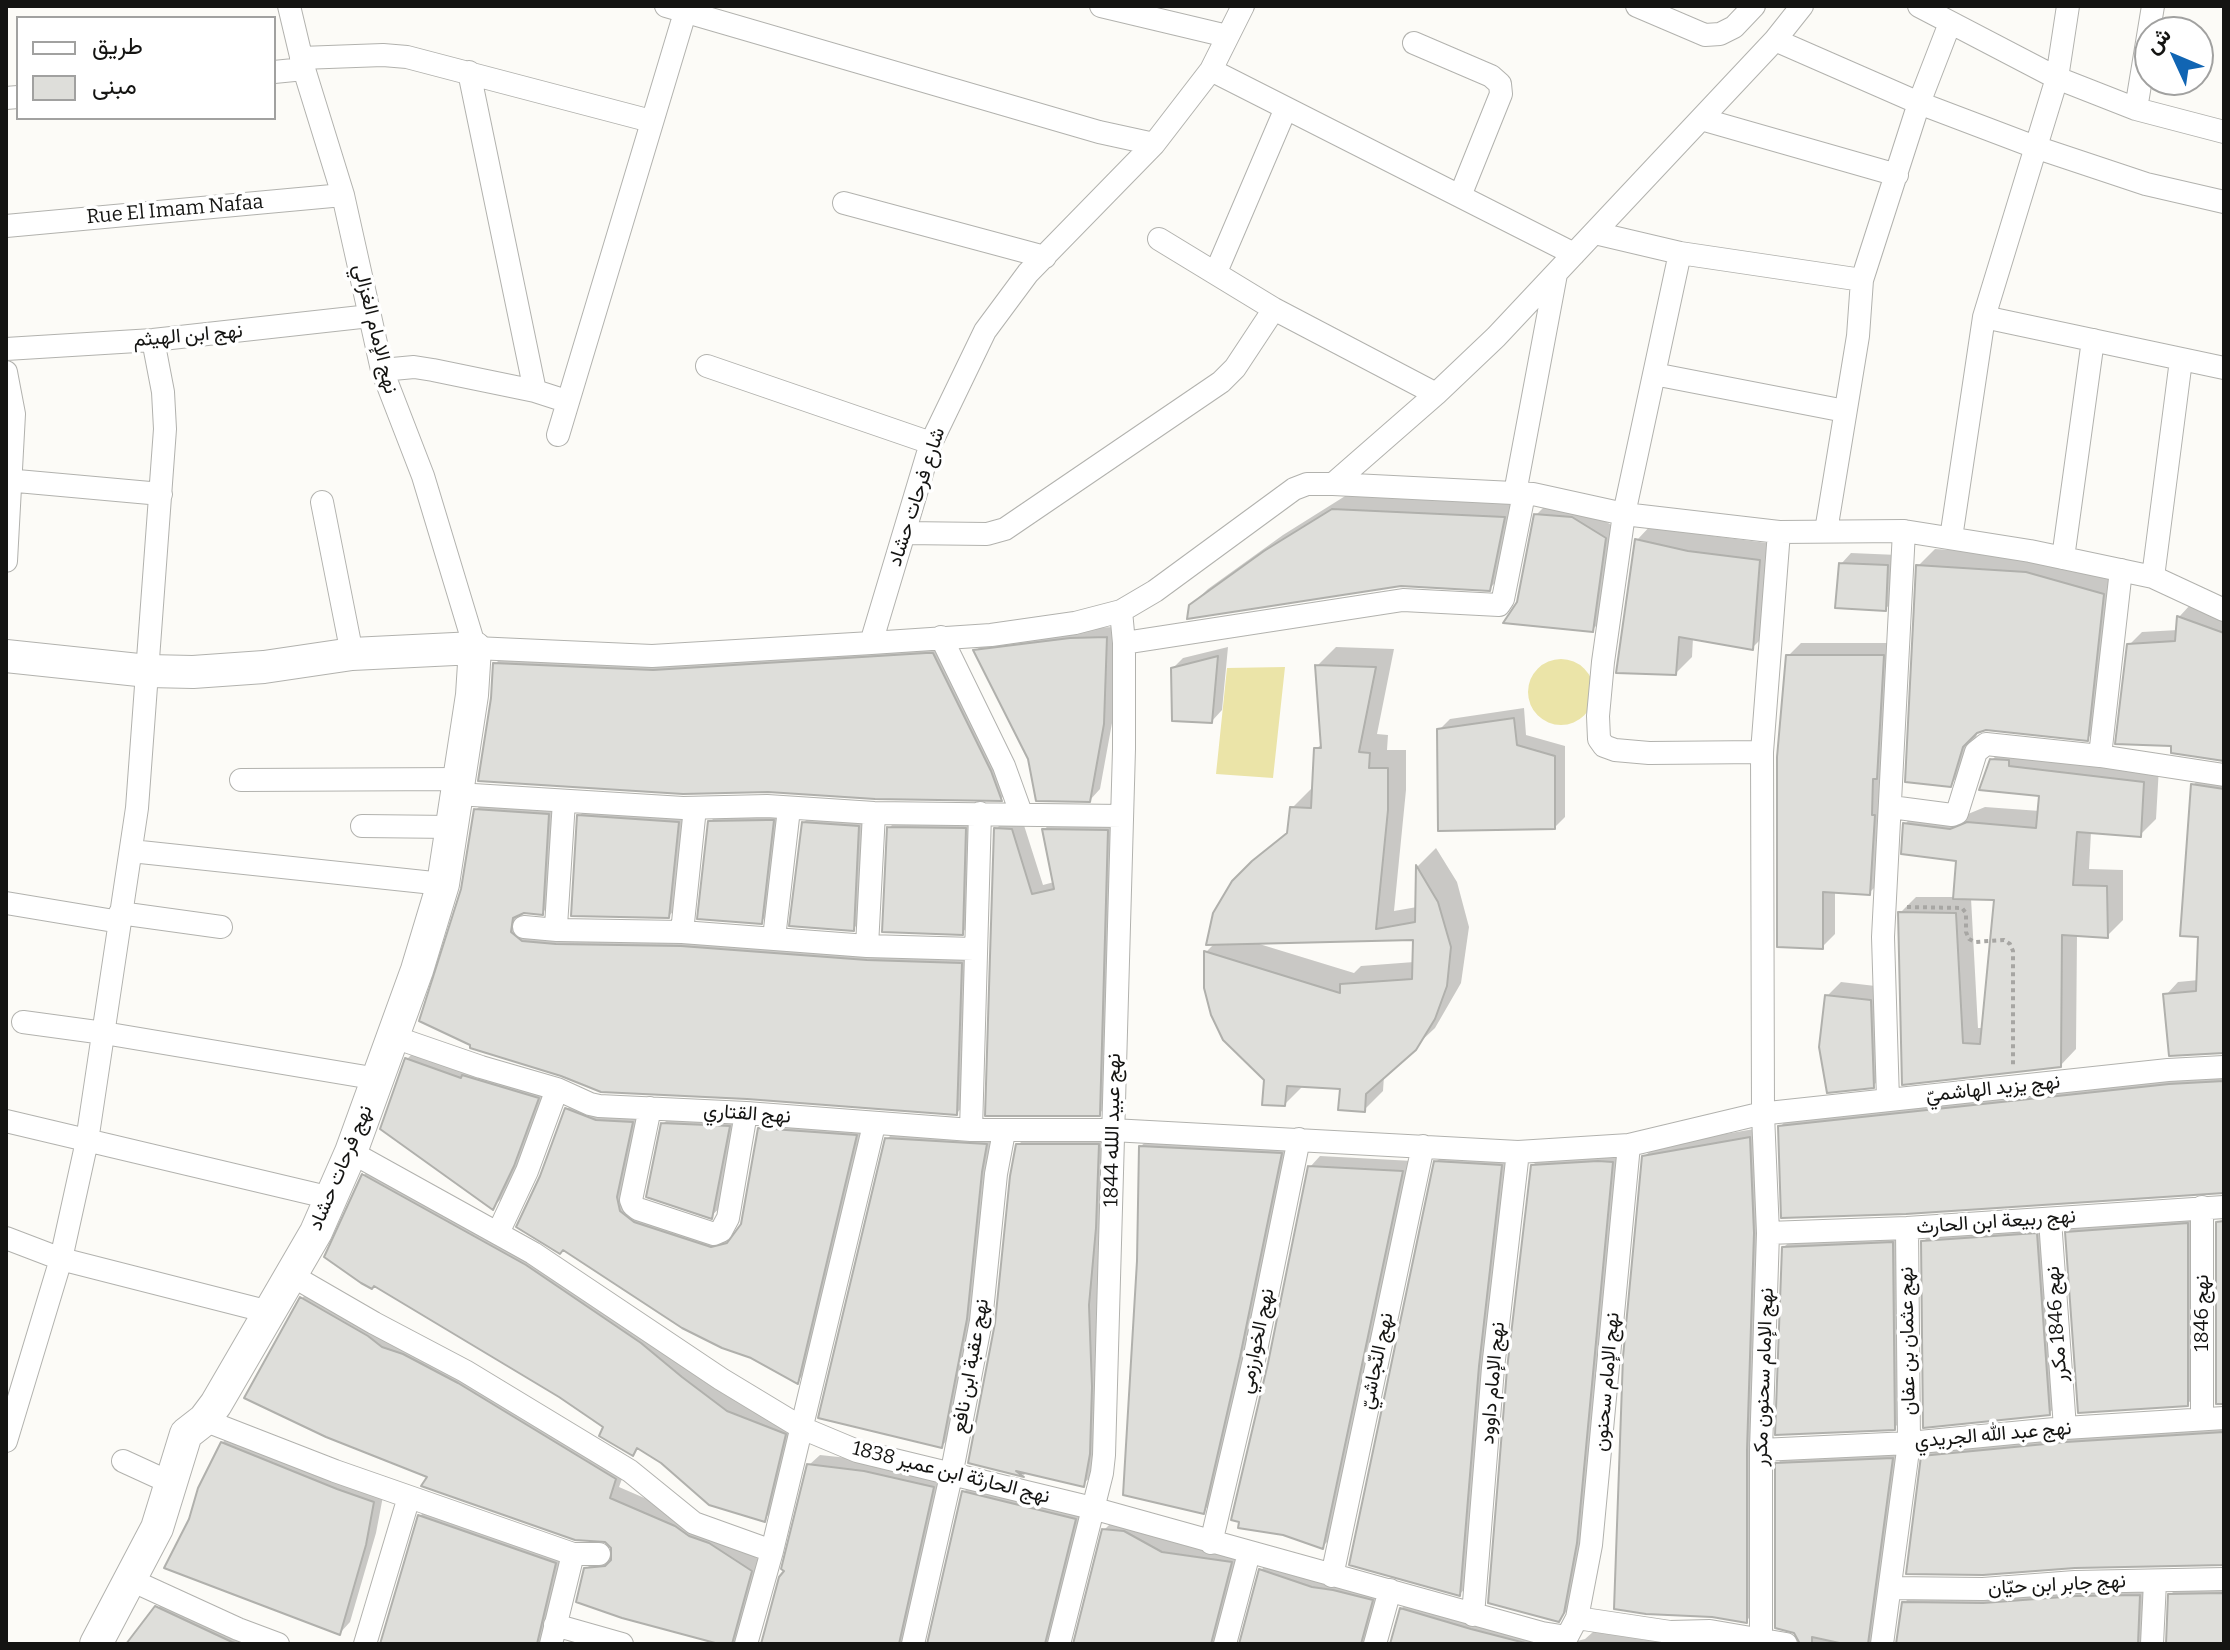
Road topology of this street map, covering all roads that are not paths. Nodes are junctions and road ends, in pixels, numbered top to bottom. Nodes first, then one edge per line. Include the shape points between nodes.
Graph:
1 (289, 6) edge
2 (1101, 6) edge
3 (1243, 6) edge
4 (1637, 6) edge
5 (1754, 6) edge
6 (1802, 6) edge
7 (1919, 6) edge
8 (2068, 6) edge
9 (2153, 6) edge
10 (679, 8) edge
11 (1950, 23) junction
12 (1227, 36) junction
13 (1775, 40) junction
14 (1414, 43) dead end
15 (302, 64) junction
16 (1211, 70) junction
17 (276, 71) edge
18 (469, 72) junction
19 (2057, 78) junction
20 (1919, 103) junction
21 (1286, 108) junction
22 (2136, 109) junction
23 (1701, 119) junction
24 (651, 121) junction
25 (2224, 132) edge
26 (1154, 144) junction
27 (2035, 147) junction
28 (1897, 175) junction
29 (343, 195) junction
30 (1460, 196) junction
31 (2224, 202) edge
32 (844, 203) dead end
33 (6, 226) edge
34 (1595, 233) junction
35 (1159, 239) dead end
36 (1680, 253) junction
37 (1574, 254) junction
38 (1045, 257) junction
39 (1216, 272) junction
40 (1557, 273) junction
41 (1862, 280) junction
42 (1274, 309) junction
43 (370, 316) junction
44 (1984, 317) junction
45 (153, 340) junction
46 (2093, 340) junction
47 (6, 349) edge
48 (2181, 360) junction
49 (707, 366) dead end
50 (2224, 368) edge
51 (382, 370) junction
52 (6, 372) edge
53 (1654, 374) junction
54 (535, 391) junction
55 (1436, 394) junction
56 (566, 401) junction
57 (1845, 411) junction
58 (558, 435) dead end
59 (931, 443) junction
60 (9, 479) edge
61 (1333, 484) junction
62 (1519, 493) junction
63 (161, 494) junction
64 (322, 502) dead end
65 (1624, 514) junction
66 (1826, 531) junction
67 (1904, 531) junction
68 (1779, 532) junction
69 (904, 533) junction
70 (1951, 538) junction
71 (2063, 558) junction
72 (6, 561) edge
73 (2121, 570) junction
74 (2153, 577) junction
75 (2224, 610) edge
76 (1121, 611) junction
77 (941, 637) junction
78 (871, 643) junction
79 (1124, 643) junction
80 (475, 648) junction
81 (352, 654) junction
82 (6, 656) edge
83 (148, 671) junction
84 (1762, 752) junction
85 (2100, 756) junction
86 (2224, 775) edge
87 (241, 780) dead end
88 (458, 786) junction
89 (564, 801) junction
90 (1891, 807) junction
91 (695, 808) junction
92 (789, 809) junction
93 (874, 813) junction
94 (980, 813) junction
95 (1021, 813) junction
96 (1122, 816) junction
97 (362, 826) dead end
98 (452, 827) junction
99 (131, 851) junction
100 (443, 884) junction
101 (6, 903) edge
102 (120, 918) junction
103 (221, 927) dead end
104 (524, 927) dead end
105 (557, 930) junction
106 (682, 932) junction
107 (774, 938) junction
108 (867, 946) junction
109 (974, 949) junction
110 (23, 1022) dead end
111 (104, 1033) junction
112 (394, 1037) junction
113 (2224, 1067) edge
114 (378, 1079) junction
115 (557, 1089) junction
116 (1888, 1100) junction
117 (650, 1108) junction
118 (746, 1113) junction
119 (1763, 1114) junction
120 (6, 1121) edge
121 (874, 1125) junction
122 (971, 1130) junction
123 (1112, 1130) junction
124 (1004, 1132) junction
125 (1299, 1139) junction
126 (87, 1141) junction
127 (1629, 1145) junction
128 (1423, 1146) junction
129 (351, 1152) junction
130 (1518, 1152) junction
131 (331, 1198) junction
132 (2213, 1207) edge
133 (2050, 1220) junction
134 (1907, 1228) junction
135 (498, 1233) junction
136 (1768, 1233) junction
137 (6, 1238) edge
138 (61, 1259) junction
139 (291, 1275) junction
140 (269, 1312) junction
141 (2213, 1418) edge
142 (204, 1420) junction
143 (802, 1428) junction
144 (2065, 1428) junction
145 (6, 1441) edge
146 (1909, 1443) junction
147 (1761, 1450) junction
148 (123, 1461) dead end
149 (951, 1476) junction
150 (171, 1483) junction
151 (409, 1497) junction
152 (1092, 1508) junction
153 (1211, 1543) junction
154 (772, 1551) junction
155 (1249, 1553) junction
156 (573, 1554) junction
157 (599, 1554) dead end
158 (1332, 1576) junction
159 (2224, 1579) edge
160 (131, 1580) junction
161 (2155, 1582) junction
162 (1890, 1588) junction
163 (1390, 1590) junction
164 (1473, 1615) junction
165 (1572, 1627) junction
166 (553, 1634) edge
167 (236, 1636) edge
168 (1708, 1637) edge
169 (1540, 1638) edge
170 (1761, 1640) junction
171 (96, 1644) edge
172 (278, 1644) edge
173 (365, 1644) edge
174 (622, 1644) edge
175 (746, 1644) edge
176 (913, 1644) edge
177 (1059, 1644) edge
178 (1225, 1644) edge
179 (1375, 1644) edge
180 (1786, 1644) edge
181 (1882, 1644) edge
182 (2152, 1644) edge

1 - 15 street, نهج الإمام الغزالي
2 - 12 street
3 - 12 street, شارع فرحات حشاد
4 - 5 street via 1705,35 1734,27
6 - 13 street
7 - 11 street
8 - 19 street
9 - 22 street
10 - 24 street
10 - 26 street
11 - 19 street
11 - 20 street
12 - 16 street, شارع فرحات حشاد
13 - 20 street
13 - 23 street
14 - 30 street via 1500,84 1501,94
15 - 17 street
15 - 18 street via 395,56
15 - 29 street, نهج الإمام الغزالي
16 - 21 street
16 - 26 street, شارع فرحات حشاد
18 - 24 street
18 - 54 street
19 - 22 street
19 - 27 street
20 - 27 street
20 - 28 street
21 - 30 street
21 - 39 street
22 - 25 street
23 - 28 street
23 - 34 street
24 - 56 street
26 - 38 street, شارع فرحات حشاد
27 - 31 street via 2146,184
27 - 44 street
28 - 41 street
29 - 33 street, Rue El Imam Nafaa
29 - 43 street, نهج الإمام الغزالي
30 - 37 street
32 - 38 street
34 - 36 street
34 - 37 street
35 - 39 street
36 - 41 street
36 - 53 street
37 - 40 street
38 - 59 street, شارع فرحات حشاد via 985,331
39 - 42 street
40 - 55 street
40 - 62 street
41 - 57 street
42 - 55 street
42 - 69 street via 1221,382 1005,529 987,534
43 - 45 street, نهج ابن الهيثم
43 - 51 street, نهج الإمام الغزالي
44 - 46 street
44 - 70 street
45 - 47 street, نهج ابن الهيثم
45 - 63 street via 165,429
46 - 48 street
46 - 71 street
48 - 50 street
48 - 74 street
49 - 59 street
51 - 54 street via 414,367
51 - 80 street, نهج الإمام الغزالي via 423,476
52 - 60 street via 14,414
53 - 57 street
53 - 65 street
54 - 56 street
55 - 61 street
56 - 58 street
57 - 66 street
59 - 69 street, شارع فرحات حشاد
60 - 63 street
60 - 72 street
61 - 62 street
61 - 76 street via 1294,489
62 - 65 street
62 - 79 street via 1499,605 1403,600
63 - 83 street
64 - 81 street
65 - 68 street
65 - 84 street via 1603,662 1599,739 1615,750 1649,753
66 - 67 street
66 - 68 street
67 - 70 street
67 - 90 street
68 - 84 street, نهج الإمام سحنون مكرر
69 - 78 street, شارع فرحات حشاد
70 - 71 street
71 - 73 street
73 - 74 street
73 - 85 street
74 - 75 street
76 - 77 street via 1075,623
76 - 79 street, نهج عبيد اللله 1844
77 - 78 street
77 - 95 street via 995,746
78 - 80 street via 652,656
79 - 96 street, نهج عبيد اللله 1844
80 - 81 street
80 - 88 street, نهج فرحات حشاد
81 - 83 street via 223,671
82 - 83 street
83 - 99 street
84 - 119 street, نهج الإمام سحنون مكرر
85 - 86 street
85 - 90 street via 1986,744 1976,752 1957,813
87 - 88 street
88 - 89 street
88 - 98 street, نهج فرحات حشاد
89 - 91 street
89 - 105 street
90 - 116 street via 1883,937
91 - 92 street
91 - 106 street
92 - 93 street
92 - 107 street
93 - 94 street
93 - 108 street
94 - 95 street
94 - 109 street
95 - 96 street
96 - 123 street, نهج عبيد اللله 1844
97 - 98 street
98 - 100 street, نهج فرحات حشاد
99 - 100 street
99 - 102 street
100 - 112 street, نهج فرحات حشاد
101 - 102 street
102 - 103 street
102 - 111 street
104 - 105 street
105 - 106 street
106 - 107 street
107 - 108 street
108 - 109 street
109 - 122 street
110 - 111 street
111 - 114 street
111 - 126 street
112 - 114 street, نهج فرحات حشاد
112 - 115 street, نهج القتاري
113 - 116 street, نهج يزيد الهاشميّ
114 - 129 street, نهج فرحات حشاد
115 - 117 street, نهج القتاري via 590,1104
115 - 135 street
116 - 119 street, نهج يزيد الهاشميّ
117 - 118 street, نهج القتاري
117 - 118 street via 633,1205 714,1234 728,1218
118 - 121 street, نهج القتاري
119 - 127 street, نهج يزيد الهاشميّ
119 - 136 street, نهج الإمام سحنون مكرر
120 - 126 street
121 - 122 street, نهج القتاري
121 - 143 street
122 - 124 street, نهج القتاري
123 - 124 street, نهج القتاري
123 - 125 street, نهج القتاري
123 - 152 street, نهج عبيد اللله 1844 via 1104,1455
124 - 149 street, نهج عقبة ابن نافع via 981,1321
125 - 128 street, نهج القتاري
125 - 153 street, نهج الخوارزمي
126 - 131 street
126 - 138 street
127 - 130 street, نهج يزيد الهاشميّ
127 - 165 street, نهج الإمام سحنون via 1591,1545
128 - 130 street, نهج يزيد الهاشميّ
128 - 158 street, نهج النّجاشيّ
129 - 131 street, نهج فرحات حشاد
129 - 135 street, نهج الحارثة ابن عمير 1838
130 - 164 street, نهج الإمام داوود
131 - 139 street, نهج فرحات حشاد
132 - 133 street, نهج ربيعة ابن الحارث
132 - 141 street, نهج 1846
133 - 134 street, نهج ربيعة ابن الحارث
133 - 144 street, نهج 1846 مكرر
134 - 136 street, نهج ربيعة ابن الحارث
134 - 146 street, نهج عثمان بن عفان
135 - 143 street, نهج الحارثة ابن عمير 1838
136 - 147 street, نهج الإمام سحنون مكرر
137 - 138 street
138 - 140 street
138 - 145 street
139 - 140 street, نهج فرحات حشاد
139 - 154 street via 630,1471 686,1519
140 - 142 street, نهج فرحات حشاد
141 - 144 street, نهج عبد الله الجريدي
142 - 150 street, نهج فرحات حشاد via 186,1434
142 - 151 street
143 - 149 street, نهج الحارثة ابن عمير 1838 via 857,1451
143 - 154 street
144 - 146 street, نهج عبد الله الجريدي
146 - 147 street, نهج عبد الله الجريدي
146 - 162 street, نهج عثمان بن عفان
147 - 170 street, نهج الإمام سحنون مكرر
148 - 150 street
149 - 152 street, نهج الحارثة ابن عمير 1838
149 - 176 street, نهج عقبة ابن نافع
150 - 160 street, نهج فرحات حشاد via 157,1528
151 - 156 street
151 - 173 street
152 - 153 street, نهج الحارثة ابن عمير 1838
152 - 177 street, نهج عبيد اللله 1844
153 - 155 street, نهج الحارثة ابن عمير 1838
154 - 175 street
155 - 158 street, نهج الحارثة ابن عمير 1838
155 - 178 street
156 - 157 street
156 - 166 street
158 - 163 street, نهج الحارثة ابن عمير 1838
159 - 161 street, نهج جابر ابن حيّان
160 - 167 street
160 - 171 street, نهج فرحات حشاد
161 - 162 street, نهج جابر ابن حيّان
161 - 182 street
162 - 181 street, نهج عثمان بن عفان
163 - 164 street, نهج الحارثة ابن عمير 1838
163 - 179 street
164 - 169 street, نهج الحارثة ابن عمير 1838
165 - 168 street, نهج الحارثة ابن عمير 1838
165 - 169 street, نهج الحارثة ابن عمير 1838
166 - 174 street
167 - 172 street
168 - 170 street, نهج الحارثة ابن عمير 1838
170 - 180 street, نهج الحارثة ابن عمير 1838

